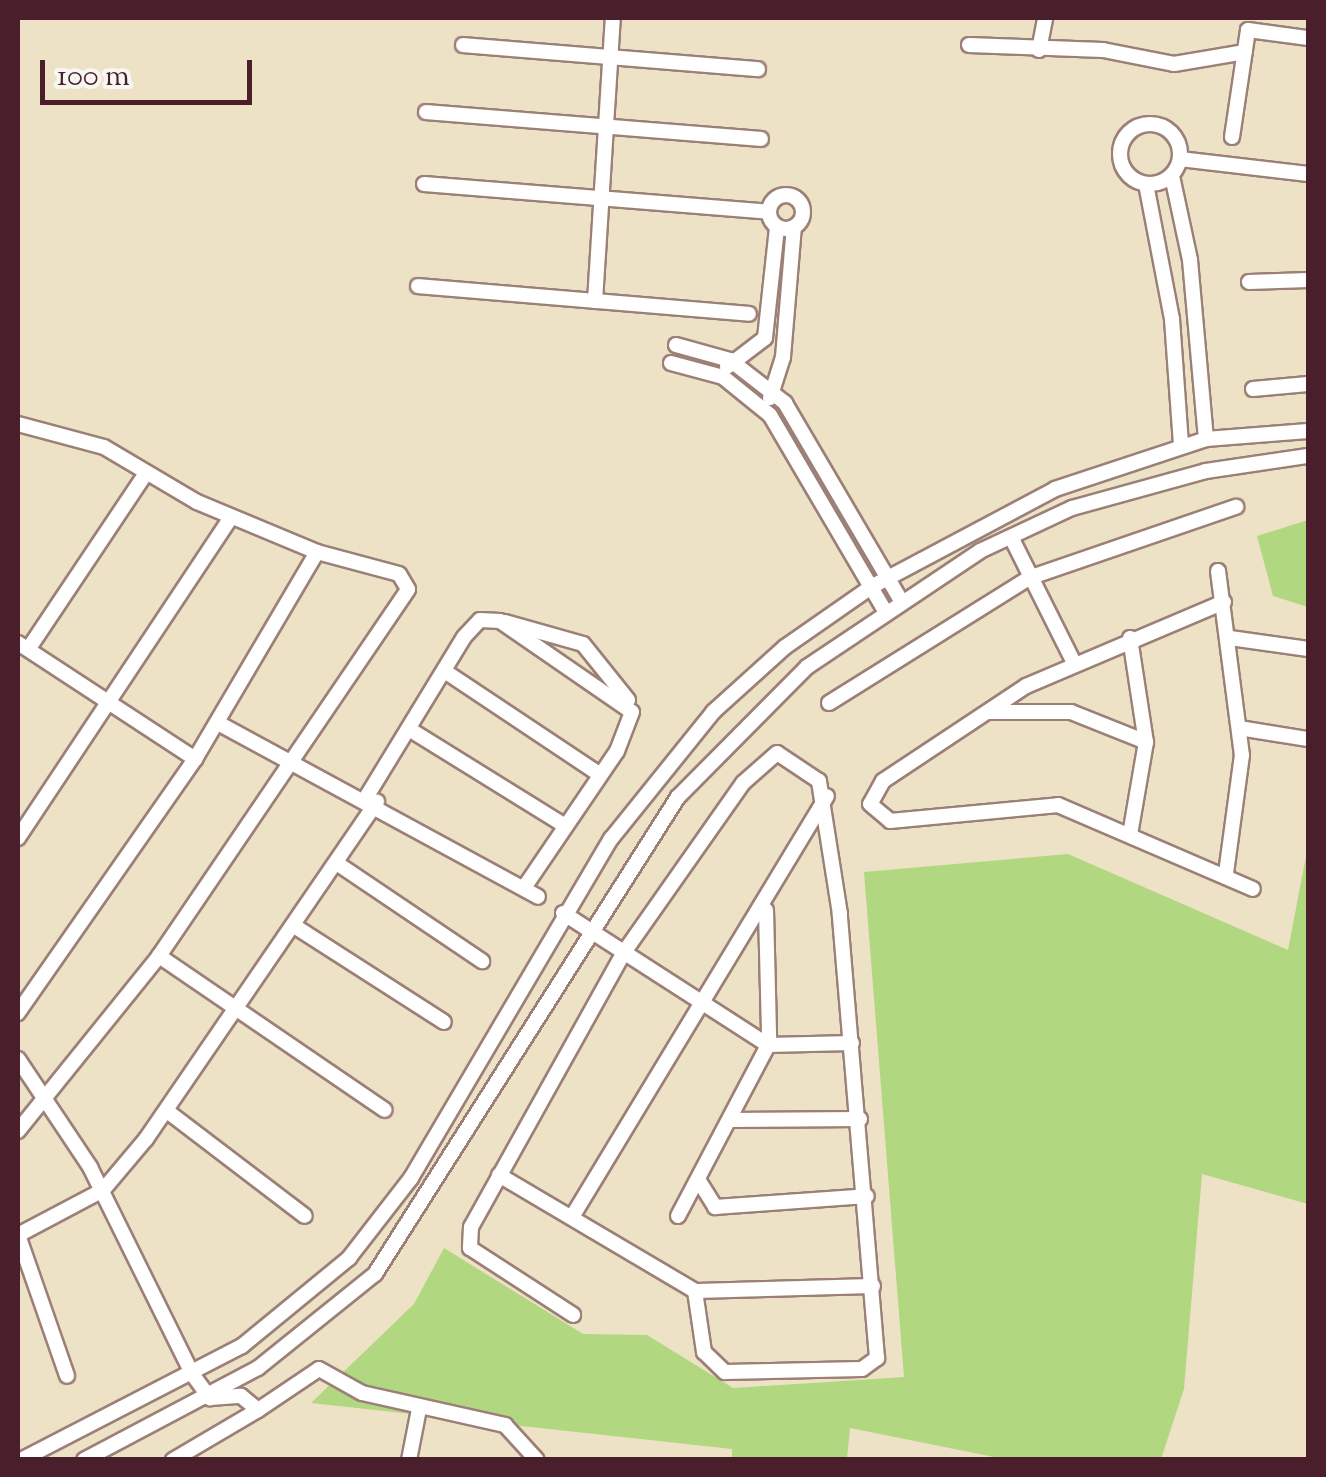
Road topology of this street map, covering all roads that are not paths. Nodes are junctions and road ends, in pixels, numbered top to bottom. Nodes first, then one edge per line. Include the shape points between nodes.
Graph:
1 (613, 18) edge
2 (1045, 18) edge
3 (1308, 38) edge
4 (463, 45) dead end
5 (969, 45) dead end
6 (1039, 50) junction
7 (1245, 52) junction
8 (610, 57) junction
9 (758, 68) dead end
10 (426, 112) dead end
11 (606, 126) junction
12 (1232, 137) dead end
13 (761, 139) dead end
14 (1180, 160) junction
15 (1308, 174) edge
16 (1172, 176) junction
17 (424, 184) dead end
18 (1146, 184) junction
19 (601, 198) junction
20 (769, 212) junction
21 (776, 227) junction
22 (794, 228) junction
23 (1308, 280) edge
24 (1249, 282) dead end
25 (418, 286) dead end
26 (595, 301) junction
27 (749, 314) dead end
28 (1196, 317) junction
29 (1172, 319) junction
30 (676, 345) dead end
31 (730, 360) junction
32 (672, 362) dead end
33 (722, 377) junction
34 (1308, 384) edge
35 (1253, 390) dead end
36 (775, 394) junction
37 (762, 406) junction
38 (18, 424) edge
39 (1308, 430) edge
40 (1257, 433) junction
41 (1206, 440) junction
42 (1181, 446) junction
43 (1308, 456) edge
44 (1262, 461) junction
45 (146, 472) junction
46 (1236, 508) dead end
47 (232, 517) junction
48 (1011, 537) junction
49 (318, 552) junction
50 (1218, 571) dead end
51 (887, 578) junction
52 (1031, 578) junction
53 (871, 586) junction
54 (900, 599) junction
55 (1224, 602) junction
56 (884, 609) junction
57 (500, 621) junction
58 (1130, 638) junction
59 (1230, 638) junction
60 (23, 645) edge
61 (1308, 649) edge
62 (1074, 663) junction
63 (446, 672) junction
64 (629, 702) junction
65 (828, 703) dead end
66 (111, 704) junction
67 (986, 712) junction
68 (218, 723) junction
69 (1239, 728) junction
70 (409, 729) junction
71 (1308, 739) edge
72 (1146, 742) junction
73 (294, 757) junction
74 (195, 759) junction
75 (596, 772) junction
76 (827, 796) junction
77 (372, 799) junction
78 (562, 824) junction
79 (1130, 835) junction
80 (18, 838) edge
81 (338, 864) junction
82 (1226, 873) junction
83 (524, 888) junction
84 (1253, 889) dead end
85 (538, 897) dead end
86 (766, 910) junction
87 (562, 913) junction
88 (299, 929) junction
89 (586, 931) junction
90 (623, 954) junction
91 (160, 956) junction
92 (482, 960) dead end
93 (707, 1005) junction
94 (18, 1013) edge
95 (239, 1015) junction
96 (444, 1022) dead end
97 (768, 1041) junction
98 (852, 1043) junction
99 (18, 1059) edge
100 (48, 1095) junction
101 (386, 1110) dead end
102 (167, 1111) junction
103 (860, 1118) junction
104 (730, 1120) junction
105 (18, 1131) edge
106 (500, 1175) junction
107 (698, 1181) junction
108 (102, 1190) junction
109 (866, 1196) junction
110 (305, 1216) dead end
111 (678, 1216) dead end
112 (572, 1217) junction
113 (18, 1235) edge
114 (873, 1286) junction
115 (694, 1291) junction
116 (573, 1315) dead end
117 (193, 1375) junction
118 (67, 1376) dead end
119 (210, 1398) junction
120 (419, 1409) junction
121 (258, 1410) junction
122 (22, 1460) edge
123 (84, 1460) edge
124 (173, 1460) edge
125 (409, 1460) edge
126 (537, 1460) edge

1 - 8 street
2 - 6 street
3 - 7 street via 1254,26
4 - 8 street
5 - 6 street
6 - 7 street via 1174,64
7 - 12 street
8 - 9 street
8 - 11 street
10 - 11 street
11 - 13 street
11 - 19 street
14 - 15 street
14 - 16 street
14 - 18 street via 1164,128 1129,133 1124,168
16 - 18 street
16 - 28 street
17 - 19 street
18 - 29 street
19 - 20 street
19 - 26 street
20 - 21 street
20 - 22 street via 778,198 795,198 803,213
21 - 22 street
21 - 31 street via 765,338
22 - 36 street
23 - 24 street
25 - 26 street
26 - 27 street
28 - 29 street
28 - 41 street
29 - 42 street
30 - 31 street
31 - 33 street
31 - 36 street
32 - 33 street
33 - 37 street
34 - 35 street
36 - 37 street
36 - 51 street
37 - 53 street
38 - 45 street via 104,447
39 - 40 street
40 - 41 street
40 - 44 street
41 - 42 street
42 - 51 street via 1055,489
43 - 44 street
44 - 48 street via 1072,508
45 - 47 street
45 - 60 street
46 - 52 street
47 - 49 street
47 - 66 street
48 - 52 street
48 - 54 street
49 - 68 street
49 - 73 street via 399,574 408,589
50 - 55 street
51 - 53 street
51 - 54 street
52 - 62 street
52 - 65 street
53 - 56 street
53 - 87 street via 713,712
54 - 56 street
55 - 58 street
55 - 59 street
56 - 89 street via 738,730 678,797
57 - 63 street via 480,620
57 - 64 street
57 - 64 street via 583,644
58 - 62 street
58 - 72 street
59 - 61 street
59 - 69 street
60 - 66 street
62 - 67 street
63 - 70 street
63 - 75 street
64 - 75 street via 632,725
66 - 74 street
66 - 80 street
67 - 72 street via 1071,712
67 - 79 street via 883,781 870,800 877,818 1058,805
68 - 73 street
68 - 74 street
69 - 71 street
69 - 82 street
70 - 77 street
70 - 78 street
72 - 79 street
73 - 77 street
73 - 91 street
74 - 94 street
75 - 78 street
76 - 86 street
76 - 90 street via 784,756 766,758
76 - 98 street
77 - 81 street
77 - 83 street
78 - 83 street
79 - 82 street
81 - 88 street
81 - 92 street
82 - 84 street
83 - 85 street
86 - 93 street
86 - 97 street
87 - 89 street
87 - 117 street via 383,1221 288,1313
88 - 95 street
88 - 96 street
89 - 90 street
89 - 119 street via 375,1274
90 - 93 street
90 - 106 street
91 - 95 street
91 - 100 street
93 - 97 street
93 - 112 street
95 - 101 street
95 - 102 street
97 - 98 street
97 - 104 street
98 - 103 street
99 - 100 street
100 - 105 street
100 - 108 street
102 - 108 street
102 - 110 street
103 - 104 street
103 - 109 street
104 - 107 street
106 - 112 street
106 - 116 street via 471,1227 470,1248
107 - 109 street via 715,1208
107 - 111 street
108 - 113 street
108 - 117 street
109 - 114 street
112 - 115 street
113 - 118 street
114 - 115 street
114 - 115 street via 871,1364 750,1373 725,1372 704,1352
117 - 119 street
117 - 122 street
119 - 121 street via 241,1396
119 - 123 street
120 - 121 street via 319,1368
120 - 125 street
120 - 126 street via 505,1425
121 - 124 street

